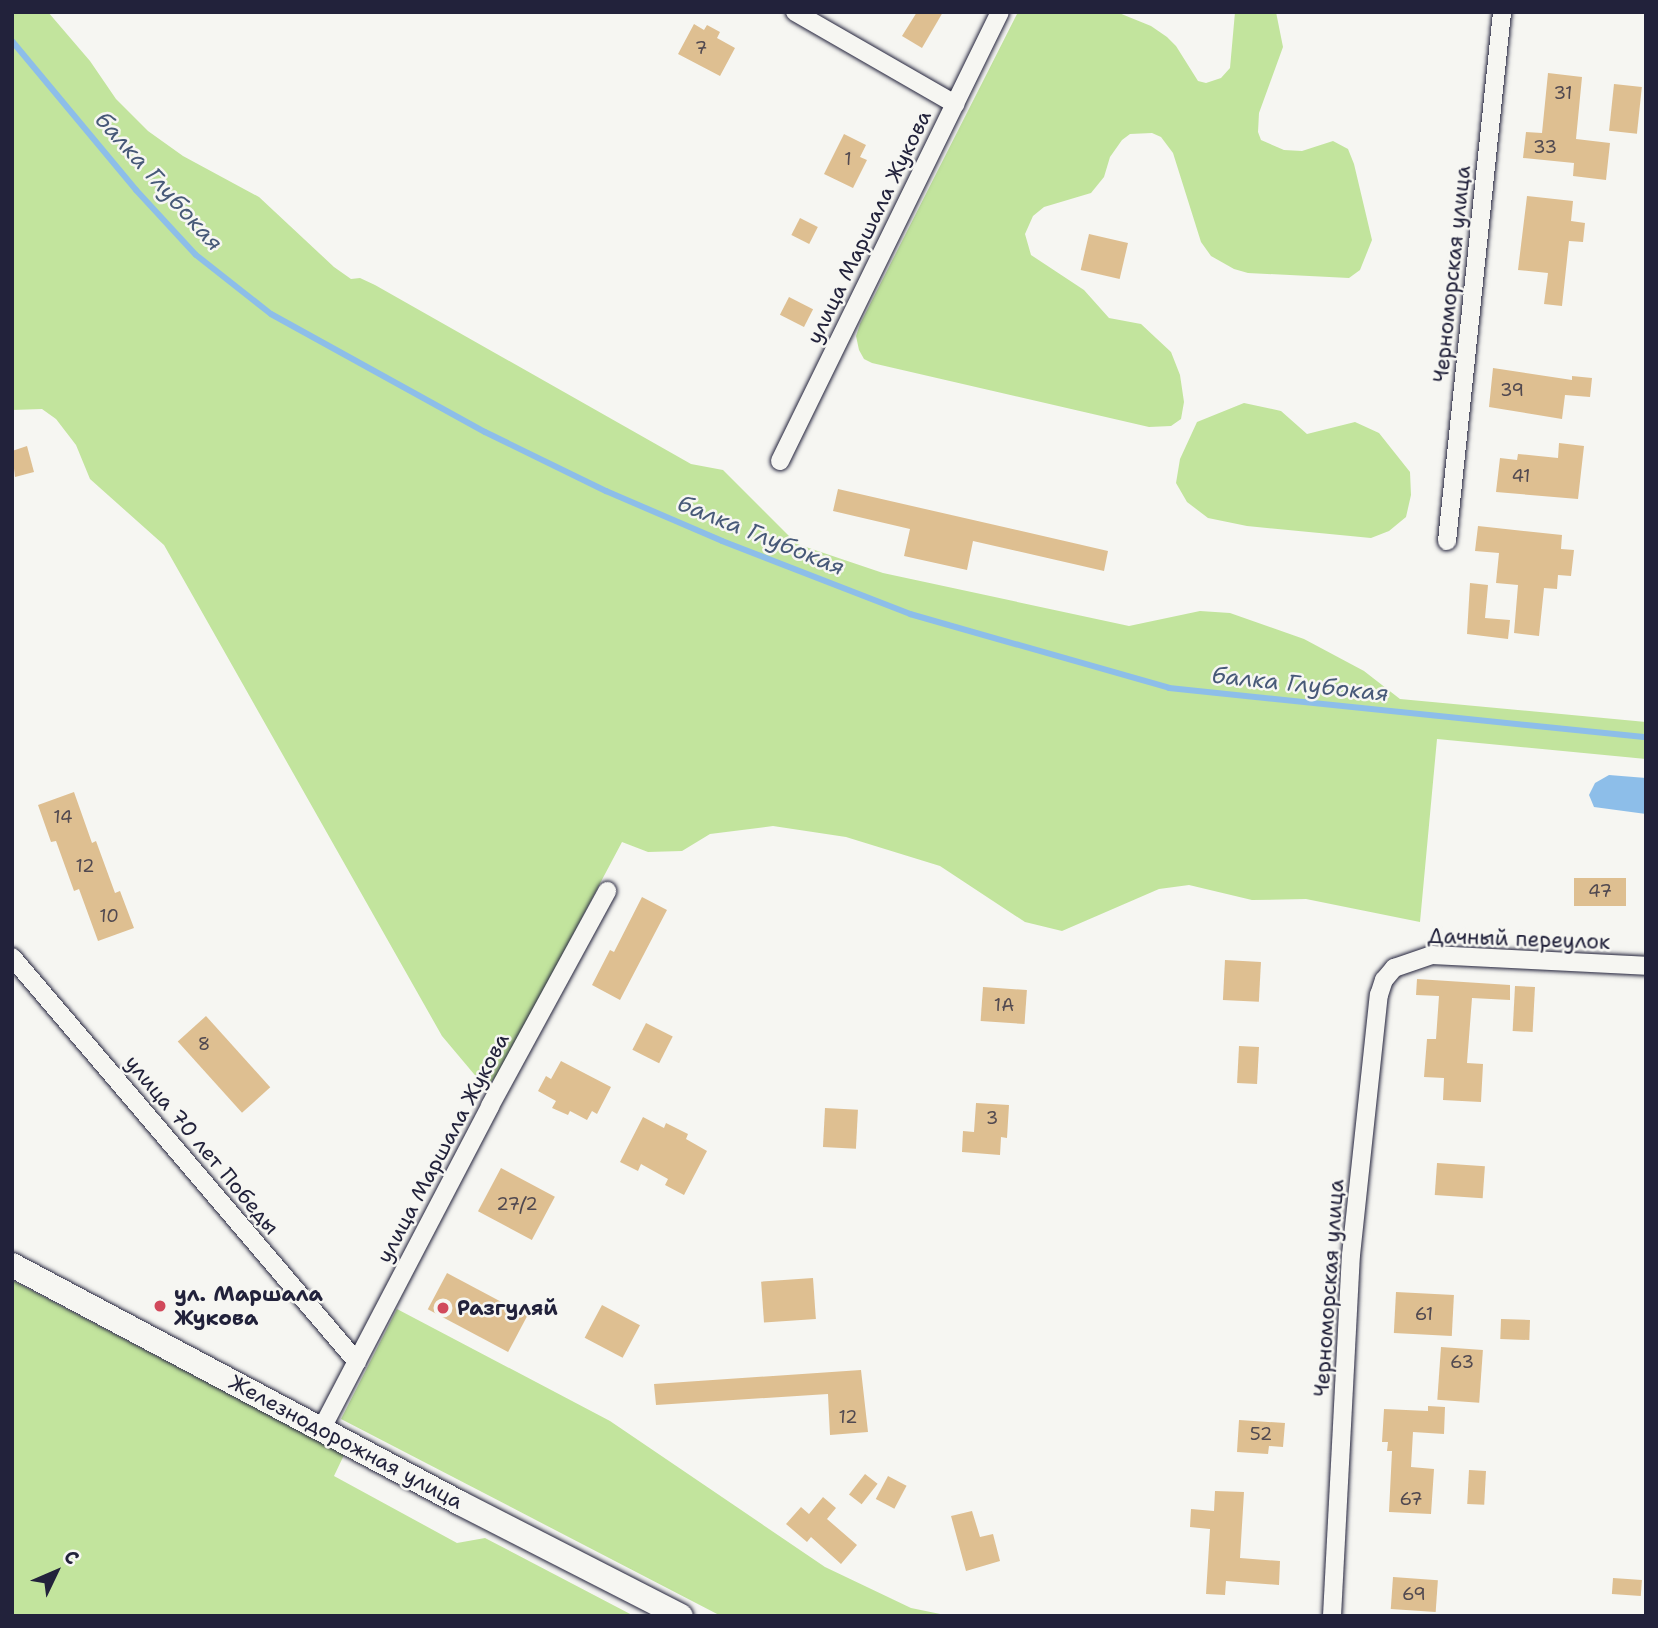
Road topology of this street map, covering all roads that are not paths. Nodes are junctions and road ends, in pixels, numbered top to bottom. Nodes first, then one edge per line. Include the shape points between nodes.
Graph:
1 (795, 12) edge
2 (1000, 12) edge
3 (1502, 12) edge
4 (955, 104) junction
5 (780, 461) dead end
6 (1447, 541) dead end
7 (607, 891) dead end
8 (12, 957) edge
9 (1646, 966) edge
10 (1394, 968) joint
11 (12, 1265) edge
12 (357, 1362) junction
13 (322, 1428) junction
14 (681, 1616) edge
15 (1332, 1616) edge

1 - 4 street
2 - 4 street, улица Маршала Жукова
3 - 6 street, Черноморская улица
4 - 5 street, улица Маршала Жукова
7 - 12 street, улица Маршала Жукова
8 - 12 street, улица 70 лет Победы
9 - 10 street, Дачный переулок via 1432,955
10 - 15 street, Черноморская улица via 1379,996 1351,1255
11 - 13 main road, Железнодорожная улица
12 - 13 street, улица Маршала Жукова
13 - 14 main road, Железнодорожная улица

